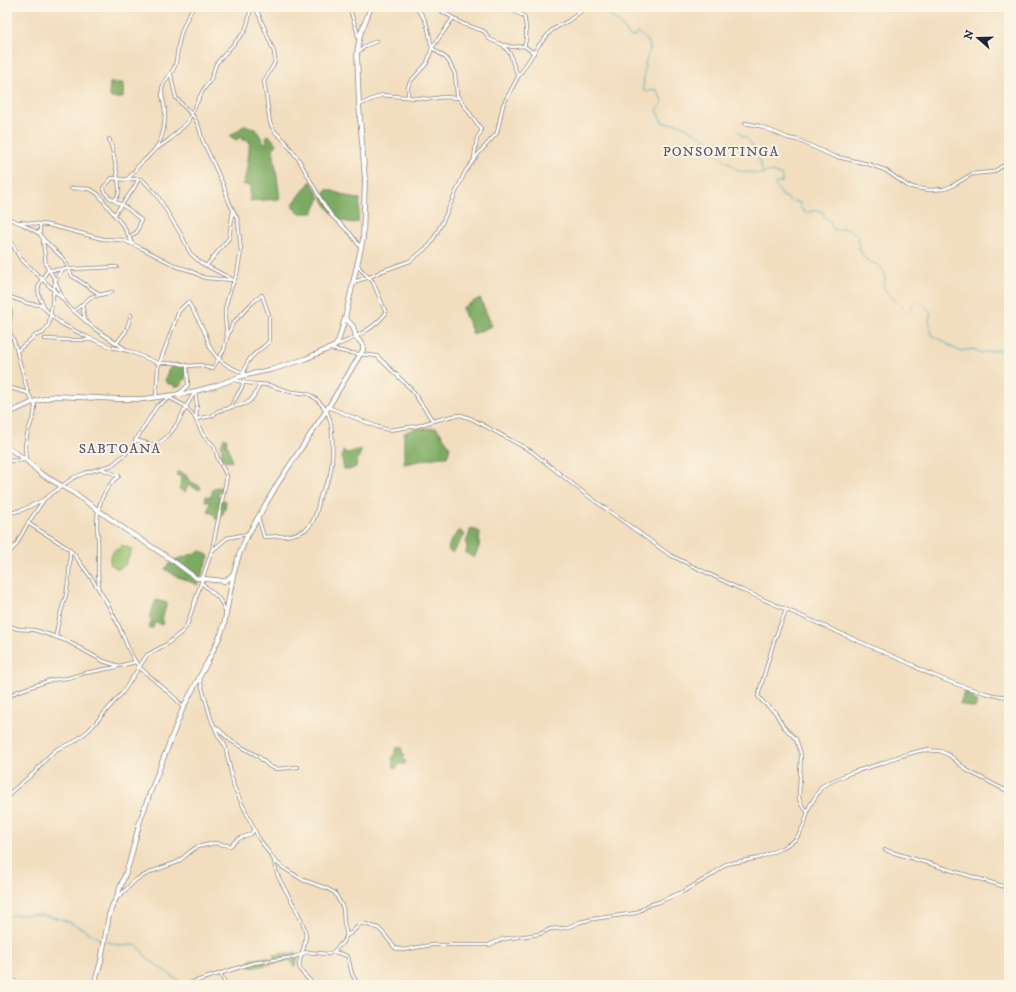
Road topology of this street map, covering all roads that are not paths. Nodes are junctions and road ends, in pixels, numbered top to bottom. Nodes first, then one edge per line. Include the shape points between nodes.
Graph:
1 (193, 7) edge
2 (252, 7) edge
3 (350, 7) edge
4 (371, 7) edge
5 (415, 7) edge
6 (435, 7) edge
7 (505, 7) edge
8 (587, 7) edge
9 (453, 18) junction
10 (359, 40) junction
11 (377, 41) dead end
12 (503, 45) junction
13 (524, 46) junction
14 (432, 48) junction
15 (357, 53) junction
16 (534, 54) junction
17 (171, 73) junction
18 (518, 77) junction
19 (408, 97) junction
20 (458, 98) junction
21 (359, 105) junction
22 (192, 115) junction
23 (745, 123) dead end
24 (109, 139) dead end
25 (155, 149) junction
26 (474, 158) junction
27 (1009, 162) edge
28 (126, 179) junction
29 (119, 180) junction
30 (138, 180) junction
31 (71, 188) dead end
32 (114, 200) junction
33 (122, 205) junction
34 (233, 210) junction
35 (114, 216) junction
36 (7, 218) edge
37 (18, 222) junction
38 (40, 225) junction
39 (40, 234) junction
40 (7, 235) edge
41 (129, 237) junction
42 (43, 239) junction
43 (133, 244) junction
44 (362, 248) junction
45 (358, 265) junction
46 (206, 266) junction
47 (117, 267) dead end
48 (69, 269) junction
49 (48, 270) junction
50 (64, 270) junction
51 (370, 277) junction
52 (41, 280) junction
53 (234, 280) junction
54 (55, 282) junction
55 (353, 282) junction
56 (54, 291) junction
57 (112, 292) dead end
58 (101, 295) junction
59 (7, 296) edge
60 (63, 299) junction
61 (7, 300) edge
62 (82, 306) junction
63 (47, 309) junction
64 (74, 311) junction
65 (50, 314) junction
66 (131, 315) dead end
67 (345, 318) junction
68 (85, 319) junction
69 (7, 330) edge
70 (10, 333) junction
71 (228, 337) junction
72 (356, 337) junction
73 (45, 338) dead end
74 (94, 340) junction
75 (116, 344) junction
76 (335, 346) junction
77 (330, 348) junction
78 (17, 351) junction
79 (129, 351) junction
80 (360, 354) junction
81 (219, 360) junction
82 (161, 363) junction
83 (187, 366) junction
84 (244, 373) junction
85 (250, 374) junction
86 (232, 379) junction
87 (243, 383) junction
88 (260, 384) junction
89 (7, 387) edge
90 (28, 392) junction
91 (195, 392) junction
92 (156, 397) junction
93 (172, 397) junction
94 (33, 402) junction
95 (186, 407) junction
96 (230, 408) junction
97 (327, 409) junction
98 (7, 414) edge
99 (196, 419) junction
100 (433, 421) junction
101 (135, 440) junction
102 (7, 447) edge
103 (26, 460) junction
104 (7, 461) edge
105 (102, 469) junction
106 (63, 486) junction
107 (44, 500) junction
108 (98, 510) junction
109 (7, 514) edge
110 (258, 517) junction
111 (28, 523) junction
112 (249, 533) junction
113 (212, 550) junction
114 (70, 551) junction
115 (7, 555) edge
116 (234, 572) junction
117 (202, 581) junction
118 (99, 588) junction
119 (786, 610) junction
120 (226, 613) junction
121 (7, 625) edge
122 (56, 637) junction
123 (135, 662) junction
124 (119, 666) junction
125 (139, 667) junction
126 (200, 677) junction
127 (1009, 697) edge
128 (7, 698) edge
129 (184, 708) junction
130 (214, 726) junction
131 (298, 767) dead end
132 (1009, 792) edge
133 (7, 800) edge
134 (808, 812) junction
135 (255, 828) junction
136 (885, 850) dead end
137 (274, 860) junction
138 (1009, 888) edge
139 (116, 899) junction
140 (347, 935) junction
141 (333, 952) junction
142 (302, 954) junction
143 (220, 973) junction
144 (7, 978) edge
145 (24, 985) edge
146 (94, 985) edge
147 (177, 985) edge
148 (226, 985) edge
149 (312, 985) edge
150 (358, 985) edge

1 - 17 street via 181,32 177,57
2 - 22 street via 245,31 216,64
2 - 44 street via 259,15 274,52 274,64 264,82 270,122 275,132 299,160 332,216
3 - 10 street
4 - 10 street
5 - 14 street via 427,22
6 - 9 street
7 - 13 street via 524,16
8 - 16 street via 552,30
9 - 12 street via 485,32 489,39
9 - 14 street
10 - 15 street
11 - 15 street
12 - 13 street
12 - 18 street via 511,55
13 - 16 street
14 - 19 street via 427,62 409,85
14 - 20 street via 446,58 454,70
15 - 21 street
16 - 18 street
17 - 22 street via 176,98
17 - 25 street via 162,89 165,119 162,136
18 - 26 street via 503,105 497,133
19 - 20 street
19 - 21 street via 382,95
20 - 26 street via 482,131 477,138
21 - 44 street via 365,180
22 - 25 street via 182,129
22 - 34 street
23 - 27 street via 798,140 833,156 884,170 908,186 916,188 944,189 972,174 993,172
24 - 29 street
25 - 28 street
26 - 51 street via 430,245 410,261
28 - 29 street
28 - 30 street
29 - 32 street via 119,194
29 - 32 street via 112,178 103,188
30 - 33 street
30 - 46 street via 142,179 157,195 190,253
31 - 35 street via 90,189 98,194
32 - 33 street
33 - 35 street
33 - 41 street via 141,220 137,232
34 - 46 street via 229,238
34 - 53 street via 238,220 241,247
35 - 41 street
36 - 37 street
37 - 38 street
37 - 39 street
38 - 39 street
38 - 43 street
39 - 42 street
40 - 52 street via 20,258
41 - 43 street
42 - 48 street via 64,258
42 - 49 street
43 - 53 street via 205,278
44 - 45 street
45 - 51 street via 361,272
45 - 55 street
46 - 53 street
47 - 48 street
48 - 50 street
48 - 58 street via 72,276
49 - 50 street
49 - 52 street
49 - 54 street
50 - 54 street
51 - 55 street
51 - 72 street via 386,313
52 - 56 street
52 - 63 street via 38,296
53 - 71 street via 225,308
54 - 56 street
54 - 60 street
55 - 67 street
56 - 60 street
56 - 65 street
57 - 58 street
58 - 62 street via 91,297
59 - 63 street via 30,304 39,304
60 - 64 street
61 - 70 street via 11,313
62 - 64 street
62 - 68 street
63 - 65 street
64 - 68 street
65 - 74 street via 62,324
65 - 78 street via 45,331
66 - 75 street via 126,331
67 - 72 street via 353,326
67 - 76 street
68 - 75 street
69 - 70 street
70 - 78 street
71 - 81 street
71 - 84 street via 237,318 262,295 269,315 269,342 247,362
72 - 76 street
72 - 80 street via 364,345
73 - 74 street
74 - 79 street
75 - 79 street
76 - 77 street
77 - 80 street
77 - 85 street via 274,369
78 - 90 street
79 - 82 street
80 - 97 street
80 - 100 street via 377,356 387,365 416,396
81 - 82 street via 188,302 179,311
81 - 83 street via 212,369 200,364
81 - 84 street
82 - 83 street
82 - 92 street via 157,371
83 - 93 street via 188,385
84 - 85 street
85 - 86 street
86 - 87 street
86 - 91 street
87 - 88 street
87 - 96 street
88 - 96 street via 250,403
88 - 97 street via 310,395
89 - 90 street
90 - 94 street
91 - 93 street
91 - 95 street
91 - 99 street
92 - 93 street
92 - 94 street via 118,399 61,396
93 - 95 street
93 - 101 street via 153,410
94 - 98 street
94 - 103 street via 34,415 28,431
95 - 99 street
95 - 101 street via 166,440 156,445
96 - 99 street via 212,416
97 - 100 street via 389,430
97 - 110 street
97 - 110 street via 331,424 331,469 312,522 306,529 295,534 264,538
99 - 113 street via 203,435 214,446 226,476
100 - 119 street via 461,415 475,420 531,451 584,493 670,554
101 - 105 street via 125,455
102 - 103 street
103 - 104 street
103 - 106 street via 41,474
105 - 106 street via 84,473
105 - 108 street via 119,476 106,488
106 - 107 street
106 - 108 street
107 - 109 street
107 - 111 street
108 - 117 street
108 - 118 street
110 - 112 street
111 - 114 street
111 - 115 street via 16,546
112 - 113 street via 227,538
112 - 116 street
113 - 117 street
114 - 118 street
114 - 122 street via 66,593
116 - 117 street via 224,581
116 - 120 street
117 - 120 street via 220,599
117 - 125 street via 188,625 167,644 147,654
118 - 123 street
119 - 127 street via 942,679 964,687
119 - 134 street via 758,696 775,712 783,726 796,739 801,754 798,798
120 - 126 street via 221,634
121 - 122 street
122 - 124 street via 103,661
123 - 124 street
123 - 125 street
124 - 128 street via 51,680 16,692
125 - 129 street
125 - 133 street via 90,730 74,742 57,749 11,792
126 - 129 street
126 - 130 street
129 - 139 street via 140,821 129,864
130 - 131 street via 231,741 258,756 270,767
130 - 135 street via 225,745 234,787
132 - 134 street via 968,771 949,755 940,751 924,750 834,780 820,789
134 - 140 street via 795,840 782,848 753,860 726,864 712,875 636,913 593,919 566,928 550,929 540,934 503,939 489,945 431,945 400,950 395,948 378,928 362,923
135 - 137 street via 258,837
135 - 139 street via 251,834 238,839 230,846 215,843 191,850 178,862 137,879
136 - 138 street
137 - 140 street via 303,880 335,893 343,908
137 - 142 street via 279,878 305,931 306,945
139 - 146 street via 107,922
140 - 141 street
141 - 142 street via 325,955 310,952
141 - 150 street via 348,957
142 - 143 street via 253,963
142 - 149 street via 300,968
143 - 147 street
143 - 148 street
144 - 145 street

